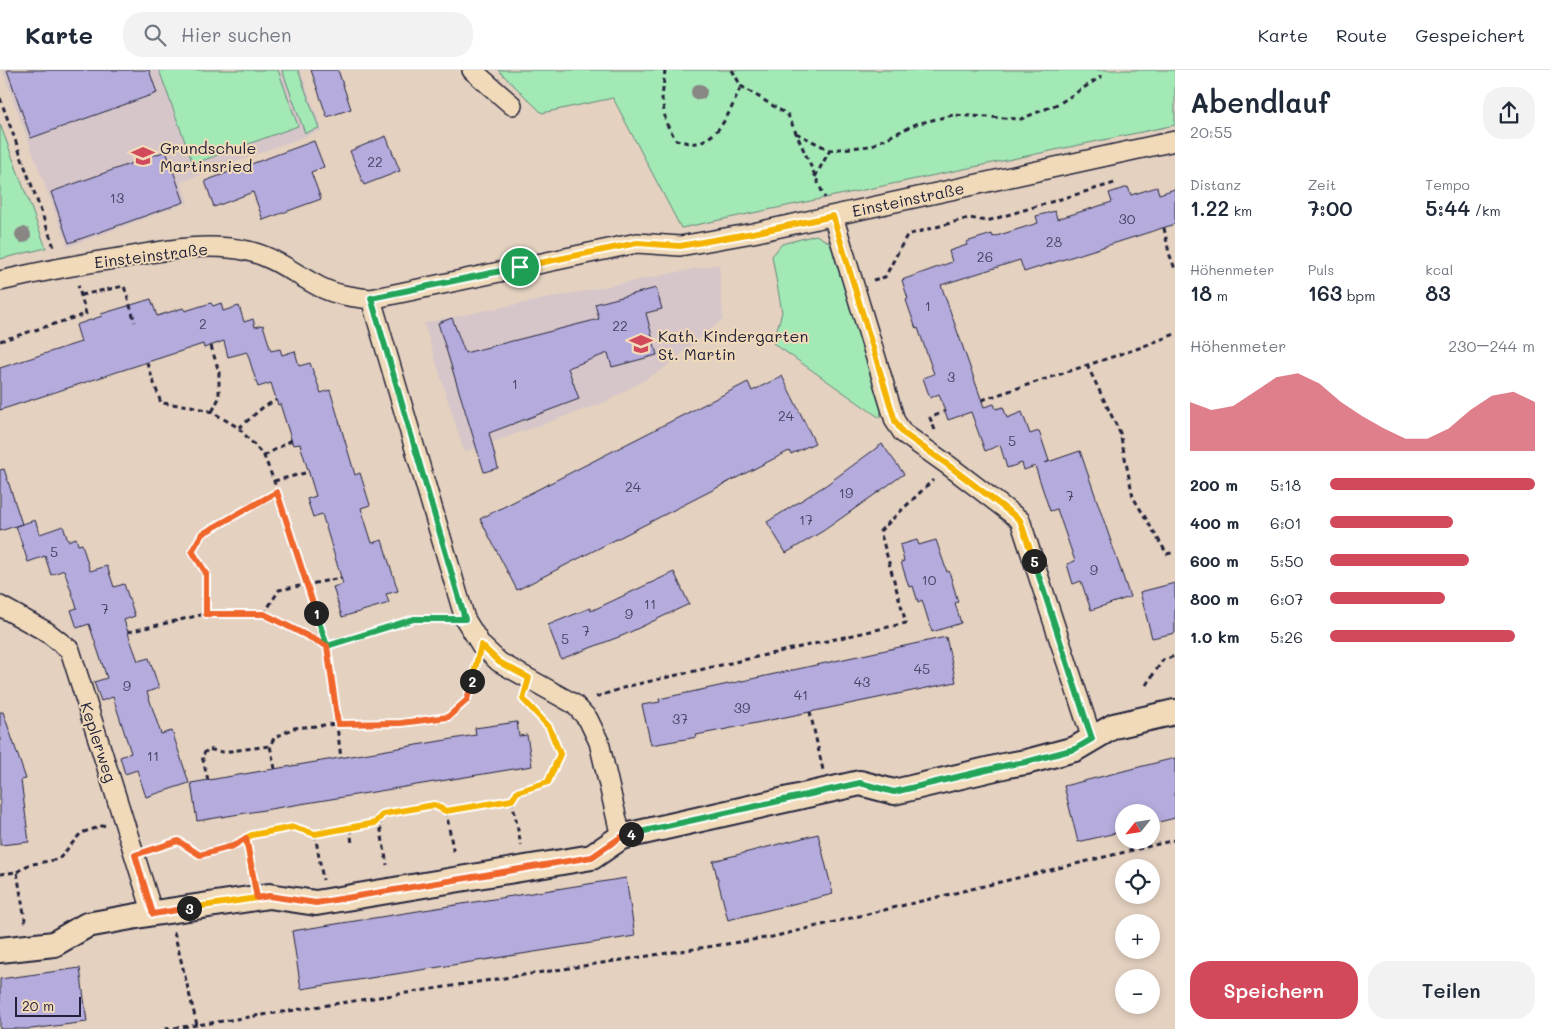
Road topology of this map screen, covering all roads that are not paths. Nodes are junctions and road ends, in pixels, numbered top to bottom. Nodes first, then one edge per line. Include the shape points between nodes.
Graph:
1 (472, 70) edge
2 (512, 106) dead end
3 (1175, 141) edge
4 (833, 216) junction
5 (0, 280) edge
6 (371, 298) junction
7 (0, 606) edge
8 (1175, 712) edge
9 (1092, 739) junction
10 (621, 837) junction
11 (161, 912) junction
12 (0, 950) edge

1 - 2 street
3 - 4 street, Einsteinstraße
4 - 6 street, Einsteinstraße via 680,246 637,243
4 - 9 street via 895,421 903,433 1020,520
5 - 6 street, Einsteinstraße via 68,266 207,246 249,251 280,263 320,287 344,296
6 - 10 street via 465,619 481,645 499,662 574,704 588,719 598,742
7 - 11 street, Keplerweg via 47,632 70,650 135,855
8 - 9 street via 1114,726
9 - 10 street via 1075,749 894,792 860,783
10 - 11 street via 592,857 316,903 269,896
11 - 12 street via 87,924 54,944

